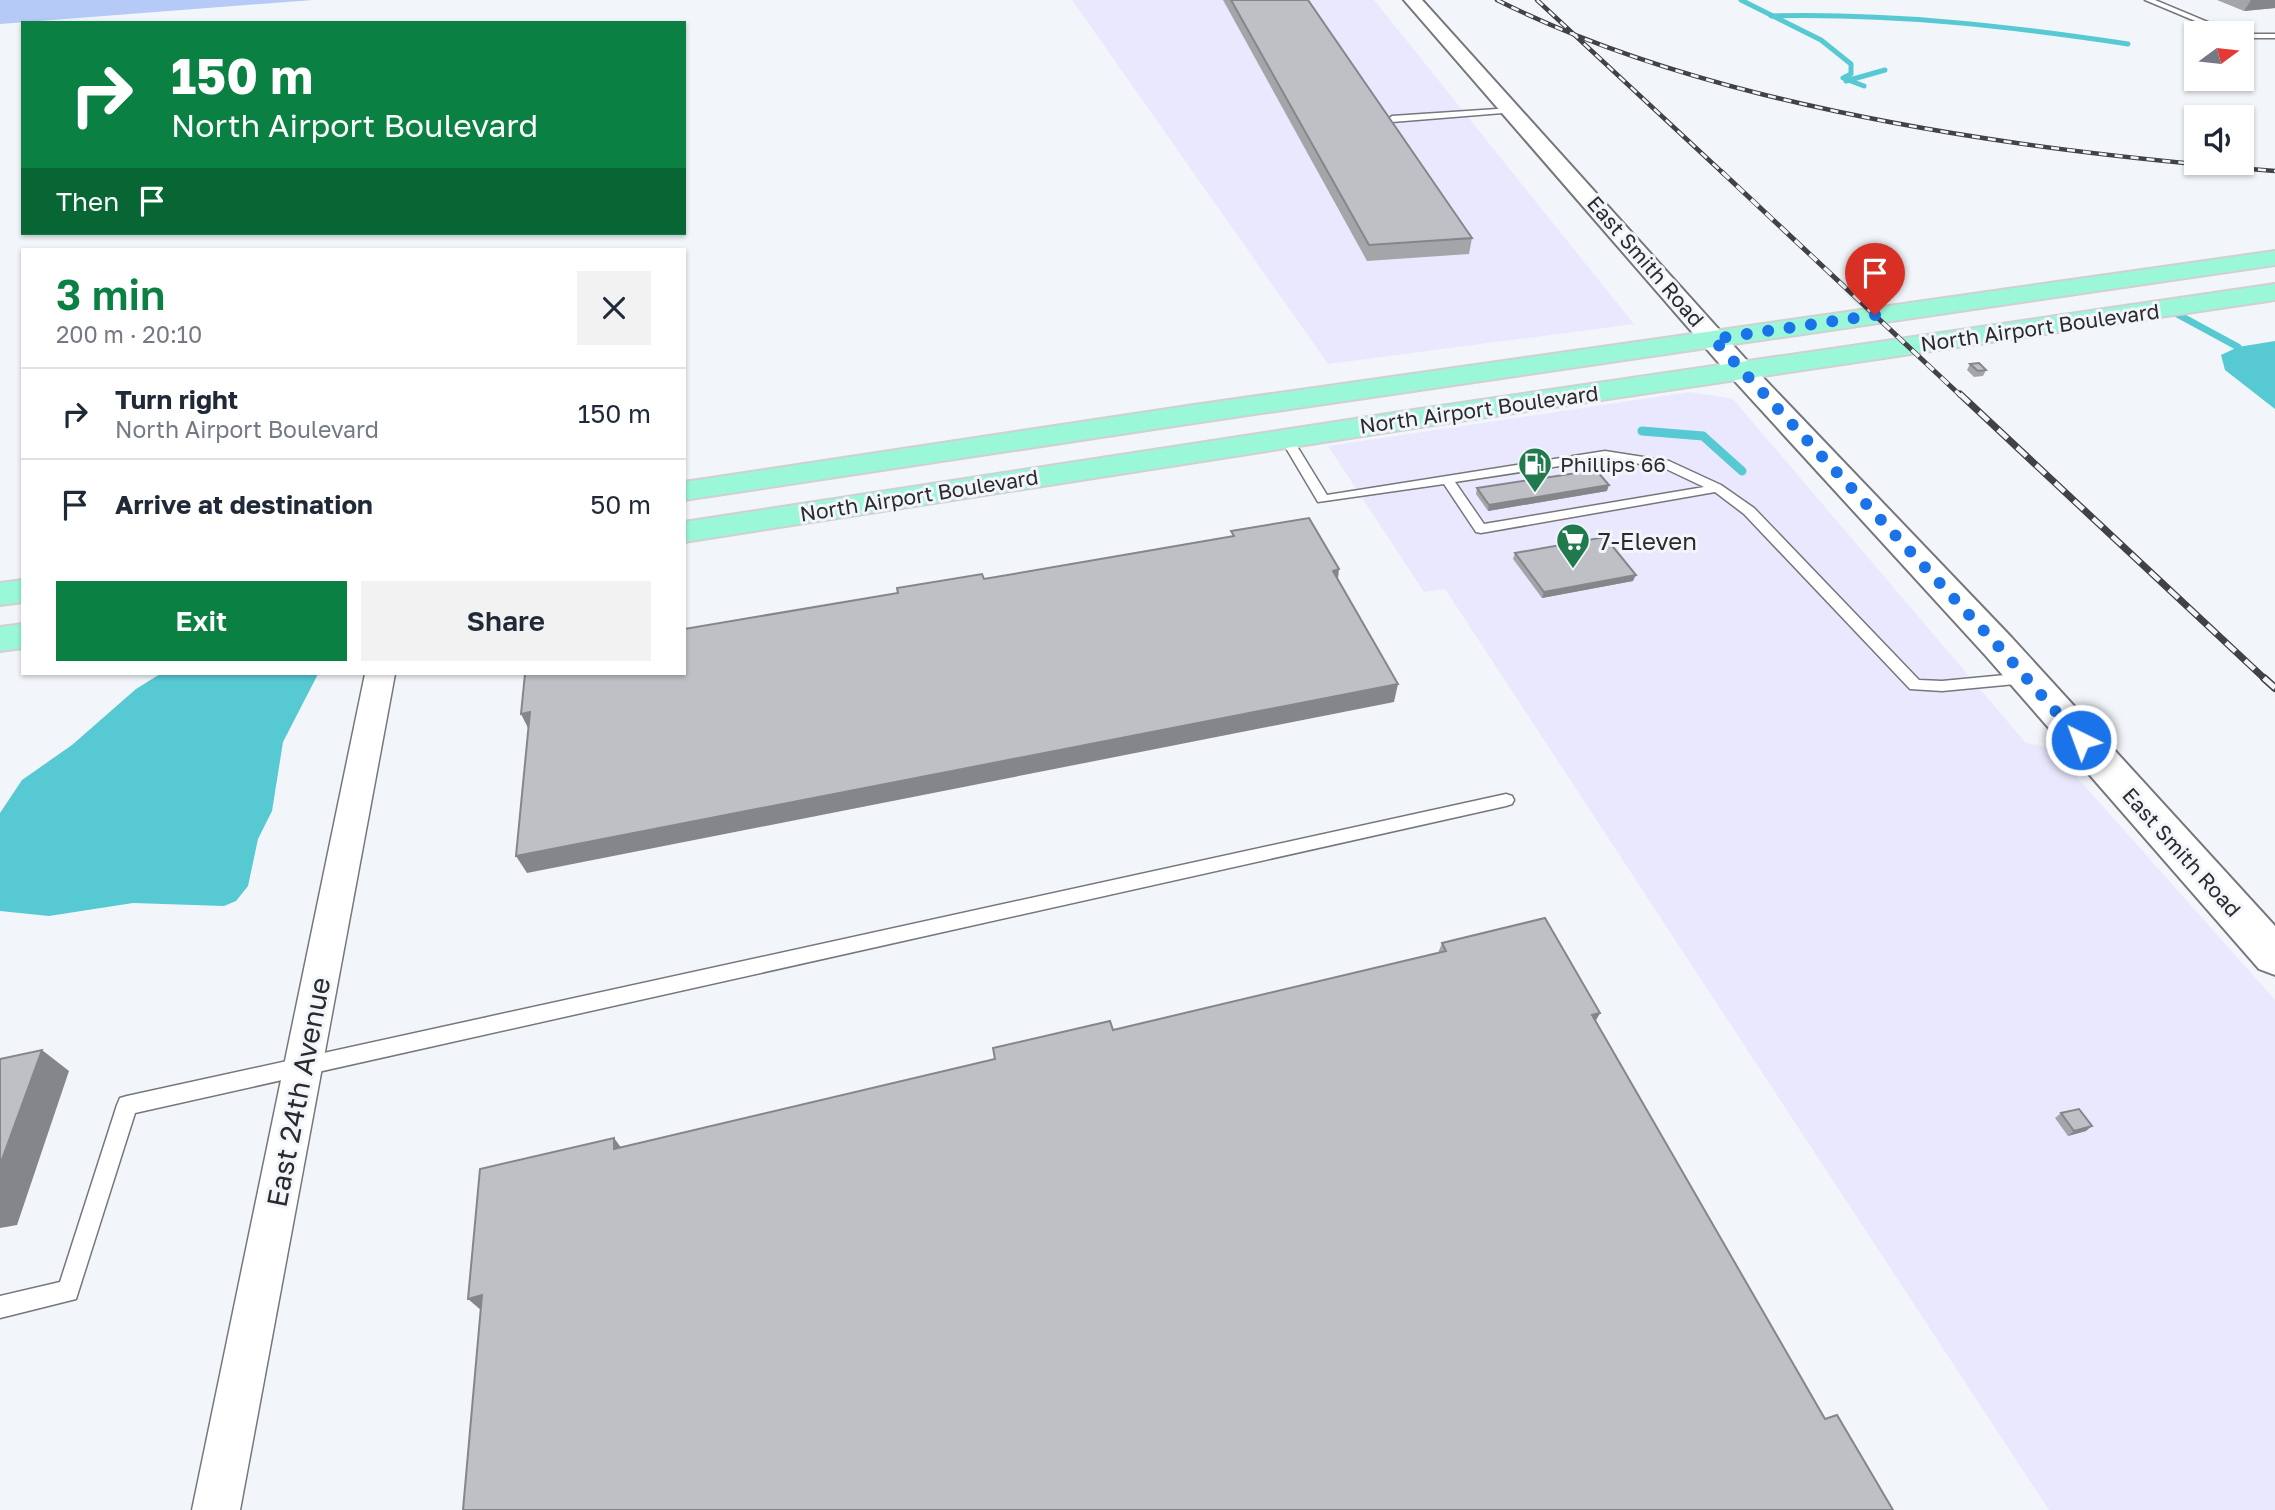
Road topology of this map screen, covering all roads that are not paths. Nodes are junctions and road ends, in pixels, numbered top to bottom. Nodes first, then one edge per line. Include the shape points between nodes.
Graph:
1 (1413, 0) edge
2 (2149, 0) edge
3 (2201, 21) edge
4 (2254, 36) edge
5 (2275, 36) edge
6 (1512, 110) junction
7 (1392, 118) edge
8 (2275, 258) edge
9 (2275, 292) edge
10 (1713, 339) junction
11 (1741, 371) junction
12 (1286, 438) junction
13 (1447, 481) junction
14 (1717, 488) junction
15 (686, 491) edge
16 (686, 532) edge
17 (21, 591) edge
18 (0, 594) edge
19 (21, 636) edge
20 (0, 639) edge
21 (380, 675) edge
22 (2026, 678) junction
23 (1506, 800) dead end
24 (2275, 956) edge
25 (303, 1065) junction
26 (0, 1307) edge
27 (216, 1510) edge

1 - 6 street, East Smith Road
2 - 3 lane
4 - 5 lane
6 - 7 lane
6 - 10 street, East Smith Road
8 - 10 main road, North Airport Boulevard
9 - 11 main road, North Airport Boulevard
10 - 11 street, East Smith Road
10 - 15 main road, North Airport Boulevard
11 - 12 main road, North Airport Boulevard
11 - 22 street, East Smith Road
12 - 13 lane via 1323,499
12 - 16 main road, North Airport Boulevard
13 - 14 lane via 1605,455 1665,464
13 - 14 lane via 1481,529
14 - 22 lane via 1749,511 1915,685
17 - 18 main road
19 - 20 main road
21 - 25 street, East 24th Avenue
22 - 24 street, East Smith Road
23 - 25 lane
25 - 26 lane via 127,1105 68,1291
25 - 27 street, East 24th Avenue

